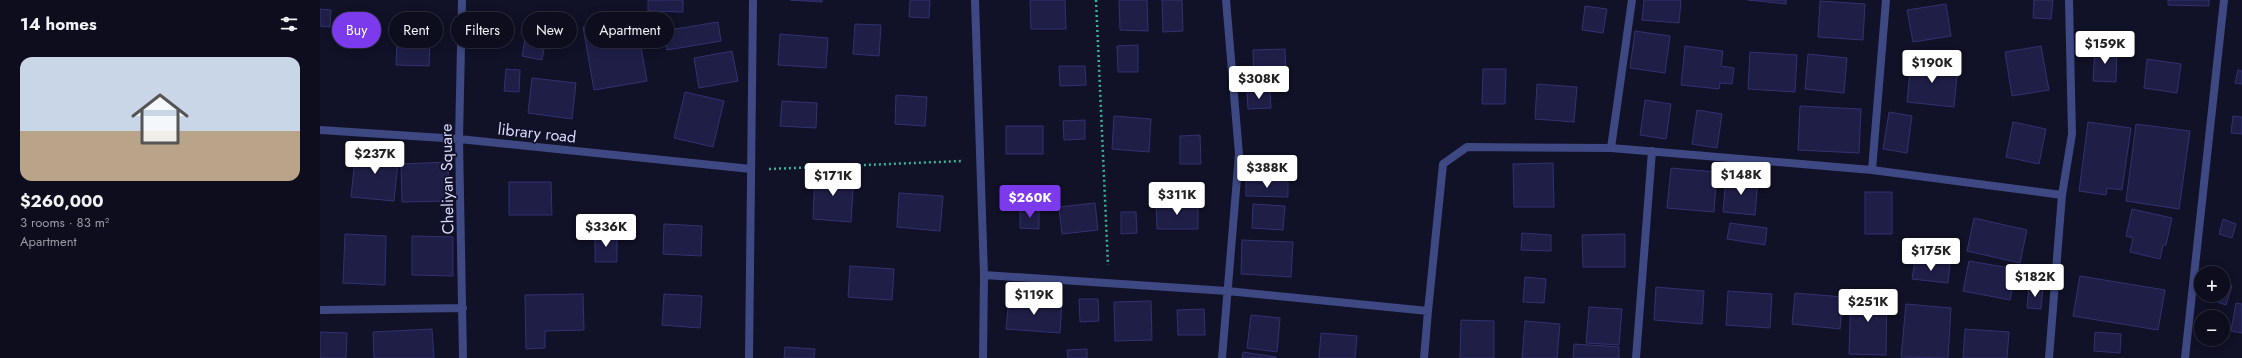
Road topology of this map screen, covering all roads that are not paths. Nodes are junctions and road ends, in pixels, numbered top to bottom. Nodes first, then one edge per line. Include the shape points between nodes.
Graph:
1 (462, 0) edge
2 (753, 0) edge
3 (975, 0) edge
4 (1226, 0) edge
5 (1632, 0) edge
6 (1886, 0) edge
7 (2068, 0) edge
8 (2224, 0) edge
9 (320, 130) edge
10 (459, 139) junction
11 (1611, 148) junction
12 (1652, 151) junction
13 (751, 169) junction
14 (1872, 170) junction
15 (2062, 195) junction
16 (984, 275) junction
17 (1227, 291) junction
18 (463, 308) junction
19 (320, 310) edge
20 (1428, 311) junction
21 (463, 358) edge
22 (749, 358) edge
23 (983, 358) edge
24 (1222, 358) edge
25 (1424, 358) edge
26 (1636, 358) edge
27 (2049, 358) edge
28 (2185, 358) edge

1 - 10 street, Cheliyan Square
2 - 13 street
3 - 16 street
4 - 17 street via 1238,154
5 - 11 street
6 - 14 street
7 - 15 street via 2072,134
8 - 28 street
9 - 10 street, library road
10 - 13 street, library road
10 - 18 street, Cheliyan Square
11 - 12 street
11 - 20 street via 1467,147 1443,164
12 - 14 street
12 - 26 street
13 - 22 street
14 - 15 street
15 - 27 street
16 - 17 street
16 - 23 street
17 - 20 street
17 - 24 street
18 - 19 street
18 - 21 street, Cheliyan Square
20 - 25 street

